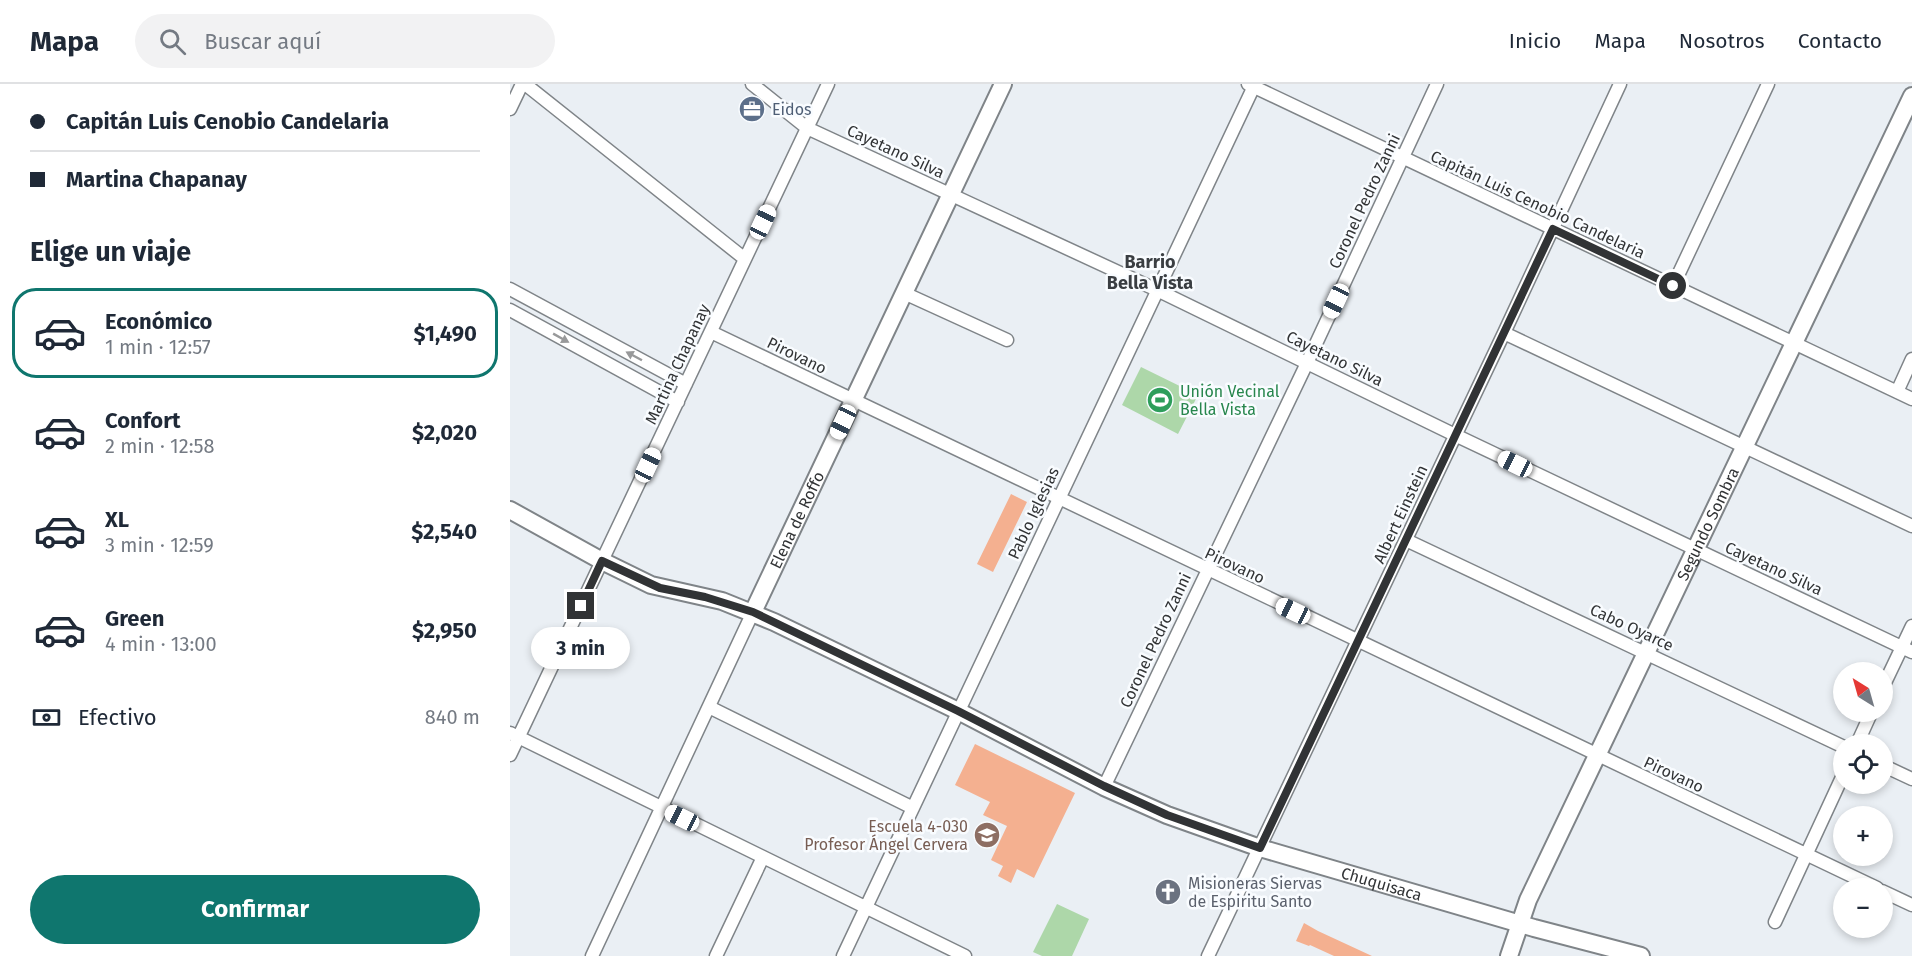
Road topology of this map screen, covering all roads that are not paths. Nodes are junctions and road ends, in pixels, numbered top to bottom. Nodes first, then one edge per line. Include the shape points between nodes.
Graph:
1 (524, 84) edge
2 (752, 84) edge
3 (828, 84) edge
4 (1003, 84) edge
5 (1437, 84) edge
6 (1620, 84) edge
7 (1768, 84) edge
8 (1252, 85) edge
9 (1912, 96) edge
10 (510, 109) edge
11 (807, 128) junction
12 (1403, 157) junction
13 (951, 194) junction
14 (1553, 229) junction
15 (745, 259) junction
16 (1673, 286) junction
17 (510, 289) edge
18 (1157, 290) junction
19 (904, 293) junction
20 (510, 310) edge
21 (711, 332) junction
22 (1504, 333) junction
23 (1007, 340) dead end
24 (1794, 342) junction
25 (1912, 359) edge
26 (1307, 363) junction
27 (686, 384) junction
28 (1897, 392) junction
29 (1912, 399) edge
30 (853, 400) junction
31 (678, 402) junction
32 (1455, 435) junction
33 (1744, 447) junction
34 (1058, 498) junction
35 (510, 510) edge
36 (1912, 526) edge
37 (1406, 540) junction
38 (1695, 549) junction
39 (602, 561) junction
40 (1207, 570) junction
41 (753, 612) junction
42 (1912, 626) edge
43 (1358, 641) junction
44 (1907, 650) edge
45 (1647, 652) junction
46 (1893, 672) edge
47 (710, 707) junction
48 (958, 711) junction
49 (514, 735) edge
50 (1833, 742) edge
51 (510, 755) edge
52 (1597, 756) junction
53 (1893, 770) edge
54 (1912, 779) edge
55 (1104, 786) junction
56 (1834, 794) edge
57 (662, 808) junction
58 (913, 808) junction
59 (1260, 848) junction
60 (1805, 854) junction
61 (763, 857) junction
62 (1856, 878) edge
63 (1893, 896) edge
64 (1912, 905) edge
65 (866, 908) junction
66 (1775, 922) dead end
67 (1519, 924) junction
68 (592, 956) edge
69 (716, 956) edge
70 (843, 956) edge
71 (965, 956) edge
72 (1208, 956) edge
73 (1509, 956) edge
74 (1641, 956) edge

1 - 10 street
1 - 15 street
2 - 11 street, Cayetano Silva
3 - 11 street, Martina Chapanay
4 - 13 street, Elena de Roffo
5 - 12 street, Coronel Pedro Zanni
6 - 14 street, Albert Einstein
7 - 16 street
8 - 12 street, Capitán Luis Cenobio Candelaria
8 - 18 street, Pablo Iglesias
9 - 24 street, Segundo Sombra
11 - 13 street, Cayetano Silva
11 - 15 street, Martina Chapanay
12 - 14 street, Capitán Luis Cenobio Candelaria
12 - 26 street, Coronel Pedro Zanni
13 - 18 street, Cayetano Silva
13 - 19 street, Elena de Roffo
14 - 16 street, Capitán Luis Cenobio Candelaria
14 - 22 street, Albert Einstein
15 - 21 street, Martina Chapanay
16 - 24 street, Capitán Luis Cenobio Candelaria
27 -> 17 street
18 - 26 street, Cayetano Silva
18 - 34 street, Pablo Iglesias
19 - 23 street
19 - 30 street, Elena de Roffo
20 -> 31 street
21 - 27 street, Martina Chapanay
21 - 30 street, Pirovano
22 - 32 street, Albert Einstein
22 - 33 street
24 - 28 street, Capitán Luis Cenobio Candelaria
24 - 33 street, Segundo Sombra
25 - 28 street
26 - 32 street, Cayetano Silva
26 - 40 street, Coronel Pedro Zanni
27 - 31 street, Martina Chapanay
28 - 29 street, Capitán Luis Cenobio Candelaria
30 - 34 street, Pirovano
30 - 41 street, Elena de Roffo
31 - 39 street, Martina Chapanay
32 - 37 street, Albert Einstein
32 - 38 street, Cayetano Silva
33 - 36 street
33 - 38 street, Segundo Sombra
34 - 40 street, Pirovano
34 - 48 street, Pablo Iglesias
35 - 39 street, Chuquisaca
37 - 43 street, Albert Einstein
37 - 45 street, Cabo Oyarce
38 - 44 street, Cayetano Silva
38 - 45 street, Segundo Sombra
39 - 41 street, Chuquisaca via 660,588
39 - 49 street, Martina Chapanay
40 - 43 street, Pirovano
40 - 55 street, Coronel Pedro Zanni
41 - 47 street, Elena de Roffo
41 - 48 street, Chuquisaca
42 - 44 street
43 - 52 street, Pirovano
43 - 59 street, Albert Einstein
44 - 46 street
45 - 50 street, Cabo Oyarce
45 - 52 street, Segundo Sombra
47 - 57 street, Elena de Roffo
47 - 58 street
48 - 55 street, Chuquisaca
48 - 58 street, Pablo Iglesias
49 - 51 street, Martina Chapanay
49 - 57 street
52 - 60 street, Pirovano
52 - 67 street, Segundo Sombra
53 - 54 street
55 - 59 street, Chuquisaca via 1167,815
56 - 60 street
57 - 61 street
57 - 68 street, Elena de Roffo
58 - 65 street, Pablo Iglesias
59 - 67 street, Chuquisaca
59 - 72 street, Albert Einstein
60 - 62 street, Pirovano
60 - 66 street
61 - 65 street
61 - 69 street
63 - 64 street
65 - 70 street, Pablo Iglesias
65 - 71 street
67 - 73 street, Segundo Sombra
67 - 74 street, Chuquisaca

